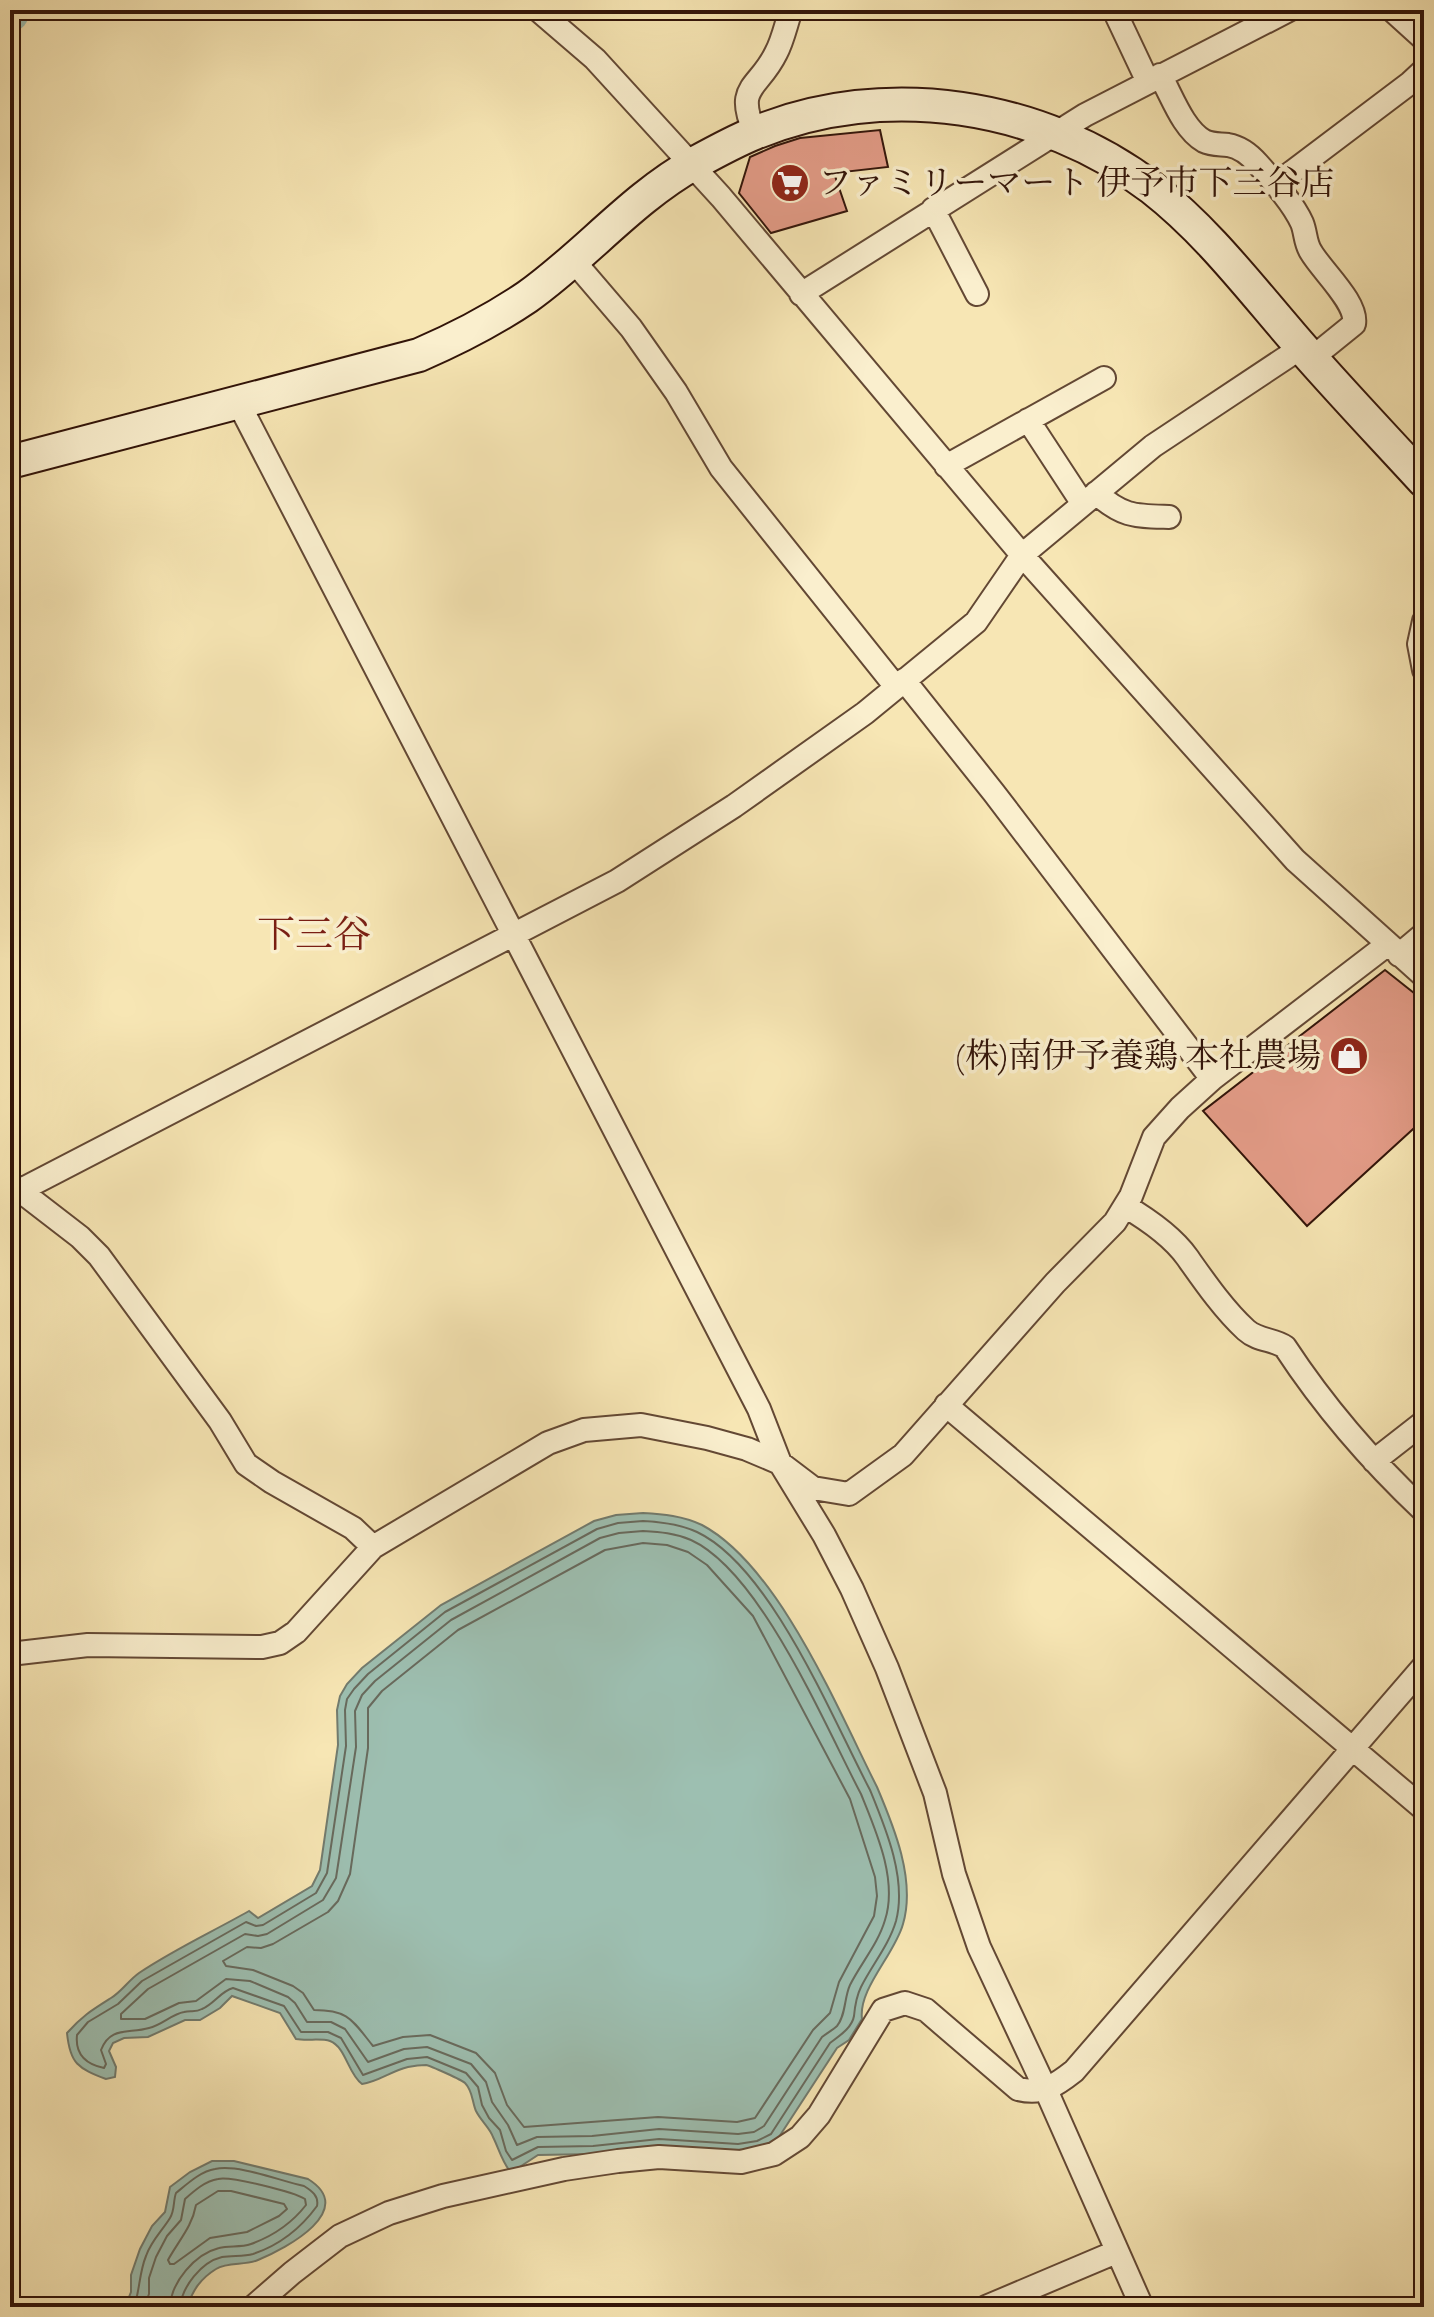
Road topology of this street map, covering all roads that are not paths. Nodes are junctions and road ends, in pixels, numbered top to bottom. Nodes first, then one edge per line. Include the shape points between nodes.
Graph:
1 (538, 10) edge
2 (791, 10) edge
3 (1114, 10) edge
4 (1289, 10) edge
5 (1392, 10) edge
6 (1419, 27) edge
7 (1424, 70) edge
8 (1154, 79) junction
9 (755, 133) junction
10 (1055, 133) junction
11 (692, 165) junction
12 (1275, 185) junction
13 (933, 209) junction
14 (572, 259) junction
15 (801, 294) junction
16 (977, 294) dead end
17 (1307, 353) junction
18 (1104, 378) dead end
19 (239, 404) junction
20 (1028, 420) junction
21 (10, 462) edge
22 (946, 466) junction
23 (1424, 481) edge
24 (1090, 498) junction
25 (1169, 517) dead end
26 (1022, 555) junction
27 (1424, 621) edge
28 (1424, 670) edge
29 (900, 683) junction
30 (1424, 934) edge
31 (514, 936) junction
32 (1394, 950) junction
33 (1424, 976) edge
34 (1212, 1079) junction
35 (14, 1187) edge
36 (1125, 1206) junction
37 (946, 1405) junction
38 (1424, 1422) edge
39 (1374, 1461) junction
40 (780, 1463) junction
41 (1424, 1511) edge
42 (373, 1547) junction
43 (10, 1654) edge
44 (1424, 1666) edge
45 (1354, 1750) junction
46 (1424, 1809) edge
47 (1046, 2090) junction
48 (1116, 2252) junction
49 (253, 2307) edge
50 (986, 2307) edge
51 (1142, 2307) edge

1 - 11 street via 595,59
2 - 9 street via 776,54 749,91 745,105
3 - 8 street
4 - 8 street
5 - 6 street
7 - 12 street
8 - 10 street
8 - 12 street via 1191,130 1204,141 1244,151
9 - 10 street via 817,115 886,105 987,112
9 - 11 street
10 - 13 street
10 - 17 street via 1126,170 1172,205
11 - 14 street
11 - 15 street
12 - 17 street via 1303,226 1310,251 1355,316 1354,324
13 - 15 street
13 - 16 street
14 - 19 street via 528,296 453,341 377,368
14 - 29 street via 631,328 721,468
15 - 22 street
17 - 23 street
17 - 24 street via 1153,446
18 - 20 street
19 - 21 street
19 - 31 street
20 - 22 street
20 - 24 street
22 - 26 street
24 - 25 street via 1130,516
24 - 26 street
26 - 29 street via 976,622
26 - 32 street via 1295,860
27 - 28 street via 1419,644
29 - 31 street via 708,823 617,881
29 - 34 street via 994,793
30 - 32 street
31 - 35 street
31 - 40 street via 759,1409
32 - 33 street
32 - 34 street
34 - 36 street via 1154,1137
35 - 42 street via 99,1256 246,1464 353,1528
36 - 37 street
36 - 39 street via 1186,1255 1246,1330 1285,1347 1333,1415
37 - 40 street via 903,1455 849,1494 813,1488
37 - 45 street
38 - 39 street
39 - 41 street
40 - 42 street via 747,1449 641,1425 584,1430 548,1443
40 - 47 street via 824,1535 887,1668 935,1793 979,1947
42 - 43 street via 280,1643 88,1645
44 - 45 street
45 - 46 street
45 - 47 street via 1074,2071
47 - 48 street
47 - 49 street via 1018,2089 926,2010 905,2003 883,2010 819,2115 800,2137 774,2154 741,2162 659,2157 618,2161 443,2196 340,2236
48 - 50 street
48 - 51 street

